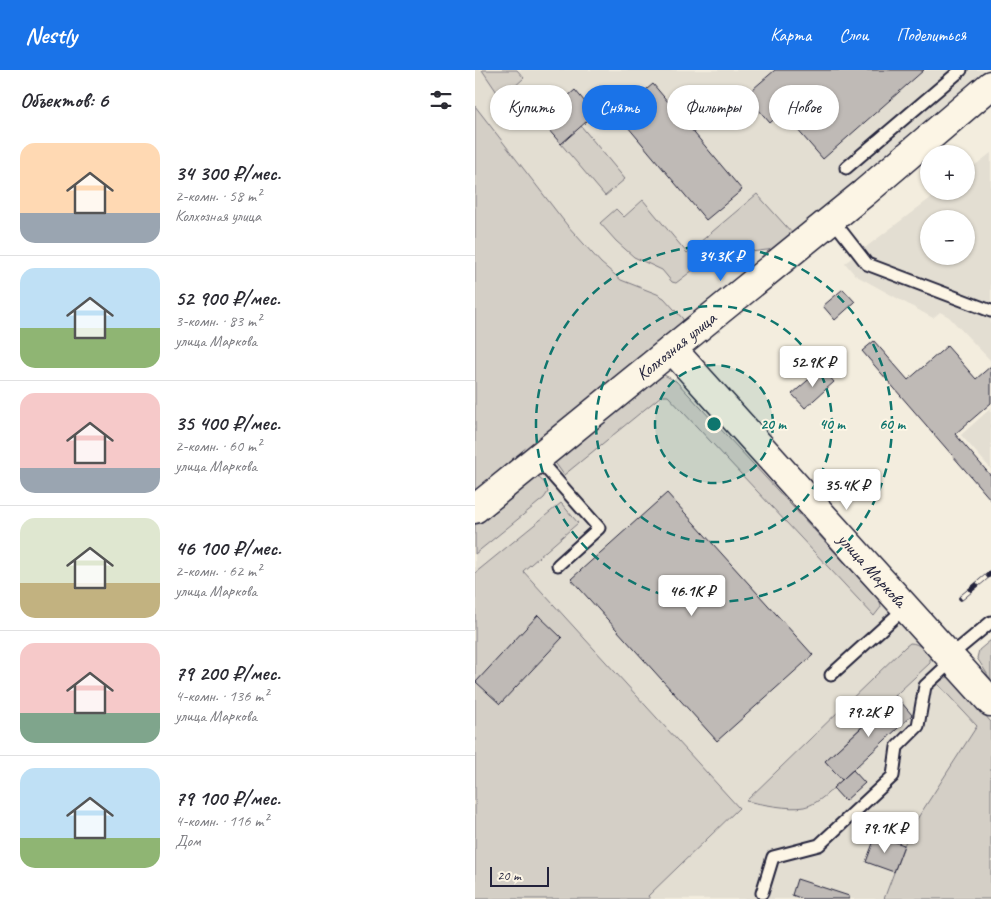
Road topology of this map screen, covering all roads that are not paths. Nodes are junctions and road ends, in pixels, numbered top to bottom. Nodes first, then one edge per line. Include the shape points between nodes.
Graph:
1 (961, 70) edge
2 (991, 85) edge
3 (846, 168) dead end
4 (832, 219) junction
5 (991, 312) edge
6 (672, 349) junction
7 (537, 458) junction
8 (475, 509) edge
9 (558, 565) dead end
10 (905, 607) junction
11 (991, 622) edge
12 (952, 658) junction
13 (831, 675) dead end
14 (991, 702) edge
15 (762, 893) dead end

1 - 3 lane
2 - 4 street, Колхозная улица
4 - 5 lane via 867,264
4 - 6 street, Колхозная улица
6 - 7 street, Колхозная улица
6 - 10 street, улица Маркова
7 - 8 street, Колхозная улица
7 - 9 lane via 599,528
10 - 12 street, улица Маркова
10 - 13 lane
11 - 12 lane
12 - 14 street, улица Маркова
12 - 15 lane via 925,686 918,726 897,747 893,776 819,845 773,857

